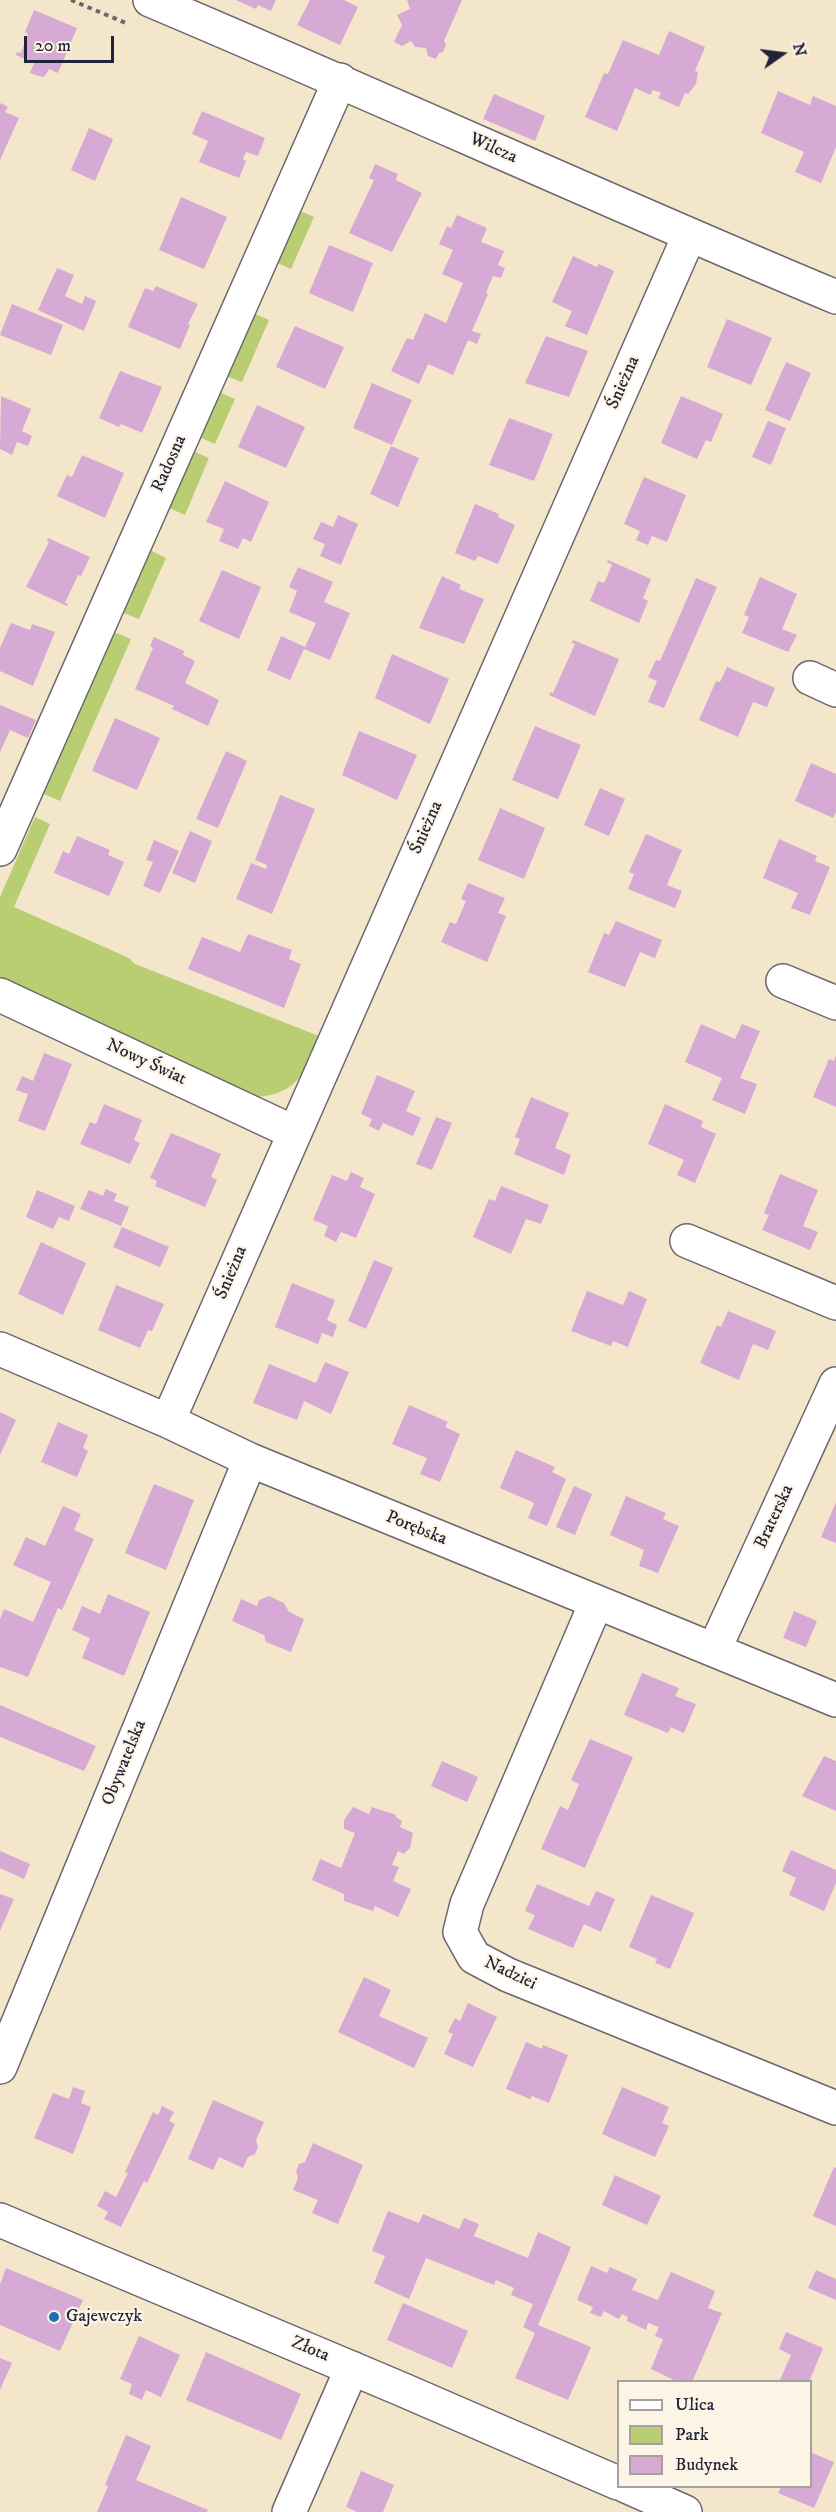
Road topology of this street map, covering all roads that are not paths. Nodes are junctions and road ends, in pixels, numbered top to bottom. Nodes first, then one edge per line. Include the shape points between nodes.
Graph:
1 (150, 0) edge
2 (340, 80) junction
3 (689, 236) junction
4 (836, 297) edge
5 (0, 849) edge
6 (783, 981) dead end
7 (0, 995) edge
8 (836, 1003) edge
9 (293, 1132) junction
10 (687, 1241) dead end
11 (836, 1303) edge
12 (0, 1349) edge
13 (836, 1384) edge
14 (168, 1421) junction
15 (250, 1460) junction
16 (596, 1603) junction
17 (714, 1650) junction
18 (836, 1700) edge
19 (0, 2067) edge
20 (836, 2108) edge
21 (0, 2220) edge
22 (352, 2368) junction
23 (617, 2483) edge
24 (628, 2488) edge
25 (289, 2512) edge
26 (685, 2512) edge

1 - 2 street, Wilcza
2 - 3 street, Wilcza
2 - 5 street, Radosna
3 - 4 street, Wilcza
3 - 9 street, Śnieżna
6 - 8 street
7 - 9 street, Nowy Świat
9 - 14 street, Śnieżna
10 - 11 street
12 - 14 street, Porębska
13 - 17 street, Braterska
14 - 15 street, Porębska
15 - 16 street, Porębska
15 - 19 street, Obywatelska
16 - 17 street, Porębska
16 - 20 street, Nadziei via 467,1904 460,1932 474,1957 508,1975
17 - 18 street, Porębska
21 - 22 street, Złota
22 - 23 street, Złota
22 - 25 street
24 - 26 street

